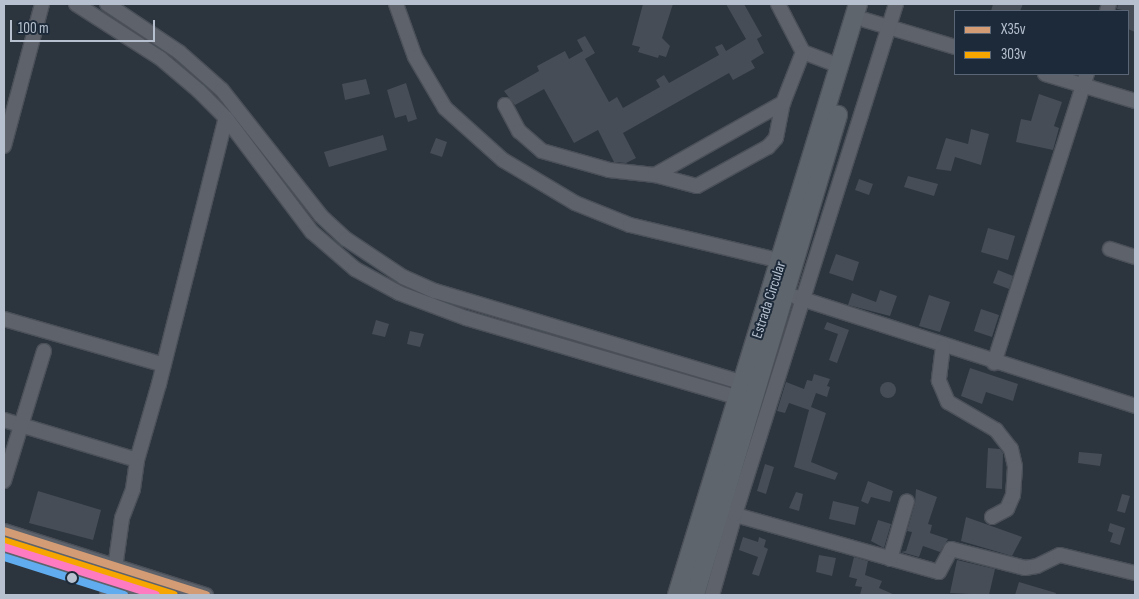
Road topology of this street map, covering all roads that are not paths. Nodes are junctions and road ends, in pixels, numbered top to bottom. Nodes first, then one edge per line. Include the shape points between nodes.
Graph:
1 (42, 4) edge
2 (76, 4) edge
3 (107, 4) edge
4 (396, 4) edge
5 (778, 4) edge
6 (896, 4) edge
7 (864, 9) edge
8 (888, 27) junction
9 (954, 47) edge
10 (802, 52) junction
11 (840, 66) junction
12 (1052, 75) edge
13 (1085, 80) edge
14 (1135, 101) edge
15 (783, 103) junction
16 (504, 105) dead end
17 (226, 118) junction
18 (4, 146) edge
19 (655, 175) junction
20 (1110, 249) dead end
21 (1135, 257) edge
22 (781, 261) junction
23 (795, 297) junction
24 (4, 320) edge
25 (943, 346) junction
26 (44, 351) dead end
27 (994, 363) junction
28 (164, 365) junction
29 (747, 392) junction
30 (1135, 406) edge
31 (4, 420) edge
32 (22, 424) junction
33 (137, 460) junction
34 (4, 481) edge
35 (908, 502) dead end
36 (727, 512) junction
37 (992, 517) dead end
38 (4, 532) edge
39 (4, 547) edge
40 (890, 559) junction
41 (116, 568) junction
42 (1135, 573) edge
43 (109, 589) edge
44 (156, 595) edge
45 (206, 595) edge
46 (676, 595) edge
47 (695, 595) edge
48 (712, 595) edge

1 - 18 street
2 - 17 street via 160,58
3 - 29 street via 179,52 222,90 321,216 346,239 395,272 436,291
4 - 22 street via 415,57 446,108 503,160 574,203 630,225
5 - 10 street
6 - 8 street
7 - 8 street
7 - 11 main road, Estrada Circular
7 - 23 main road
8 - 9 street
8 - 23 street
10 - 11 street
10 - 15 street
11 - 22 main road, Estrada Circular
12 - 13 street
13 - 14 street
13 - 27 street
15 - 19 street
15 - 19 street via 776,138 768,147 709,182 684,185
16 - 19 street via 518,131 542,151 609,170
17 - 28 street
17 - 29 street via 312,232 362,273 400,293 466,318
20 - 21 street
22 - 29 main road, Estrada Circular
23 - 25 street
23 - 29 main road
23 - 36 street
24 - 28 street
25 - 27 street
25 - 37 street via 938,381 945,397 961,412 996,430 1011,449 1015,466 1013,495 1007,508
26 - 32 street
27 - 30 street
28 - 33 street
29 - 36 main road
29 - 46 main road, Estrada Circular
31 - 32 street
32 - 33 street
32 - 34 street
33 - 41 street via 133,489 122,518
35 - 40 street
36 - 40 street
36 - 47 main road
36 - 48 street
38 - 41 street
39 - 43 street
40 - 42 street via 939,572 951,549 1025,568 1060,555
41 - 43 street
41 - 45 street
43 - 44 street

